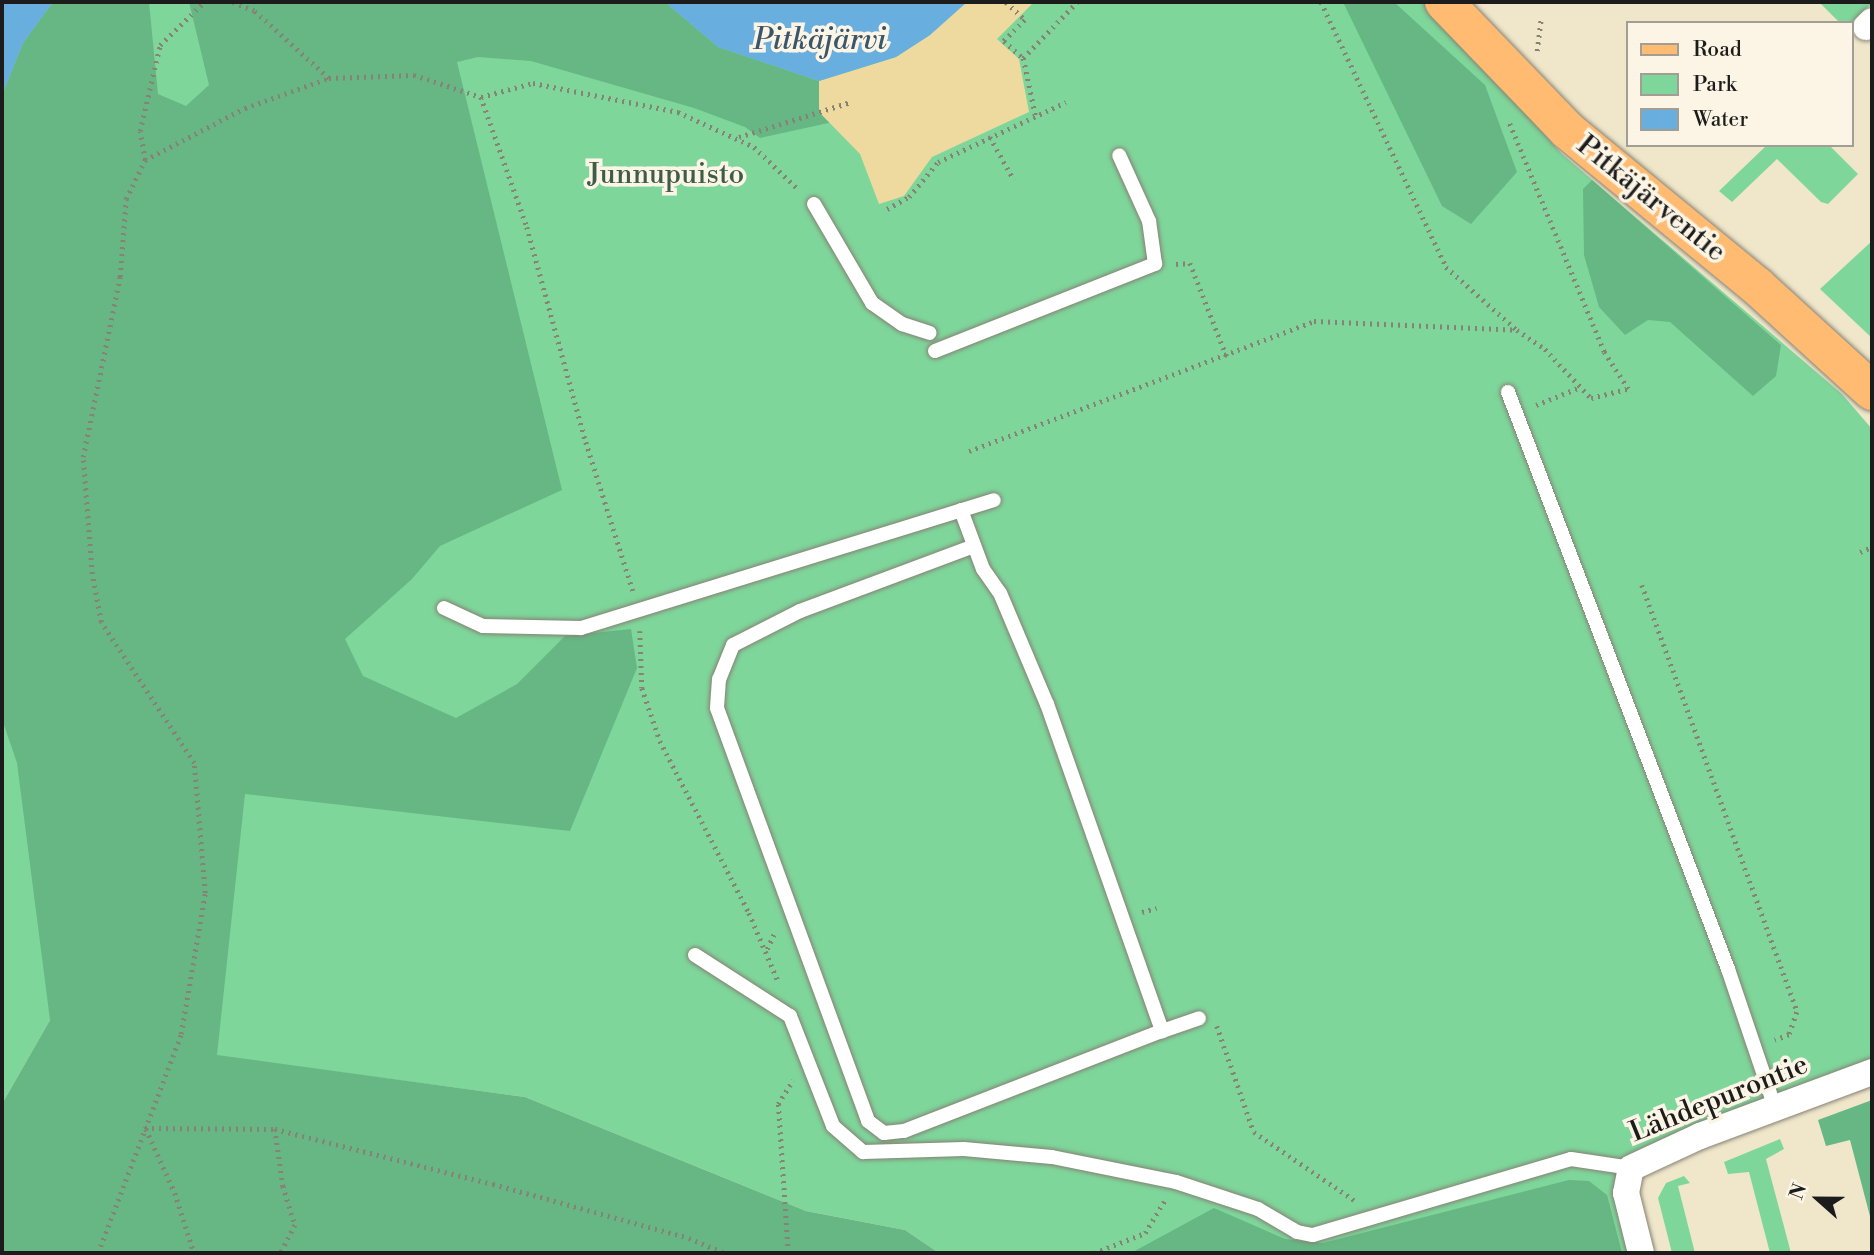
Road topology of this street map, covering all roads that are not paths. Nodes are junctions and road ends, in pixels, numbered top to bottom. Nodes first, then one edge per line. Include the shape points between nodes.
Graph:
1 (1444, 2) edge
2 (1119, 155) dead end
3 (814, 204) road end
4 (930, 332) dead end
5 (934, 351) dead end
6 (1871, 390) edge
7 (1508, 393) dead end
8 (994, 500) dead end
9 (961, 510) junction
10 (974, 546) junction
11 (444, 608) dead end
12 (695, 955) dead end
13 (1199, 1018) dead end
14 (1162, 1031) junction
15 (1872, 1072) edge
16 (1775, 1108) junction
17 (1631, 1168) junction
18 (1641, 1253) edge

1 - 6 main road, Pitkäjärventie via 1567,130 1791,315
2 - 5 lane via 1149,220 1155,264
3 - 4 lane via 872,303 902,324
7 - 16 lane
8 - 9 lane
9 - 10 lane
9 - 11 lane via 581,628 483,626
10 - 14 lane via 1047,704
10 - 14 lane via 800,611 733,645 719,679 717,708 868,1121 884,1133 904,1131
12 - 17 lane via 790,1016 833,1126 863,1152 964,1149 1052,1157 1176,1182 1258,1209 1297,1232 1313,1235 1571,1159
13 - 14 lane
15 - 16 street, Lähdepurontie
16 - 17 street, Lähdepurontie
17 - 18 street, Lähdepurontie via 1626,1193

